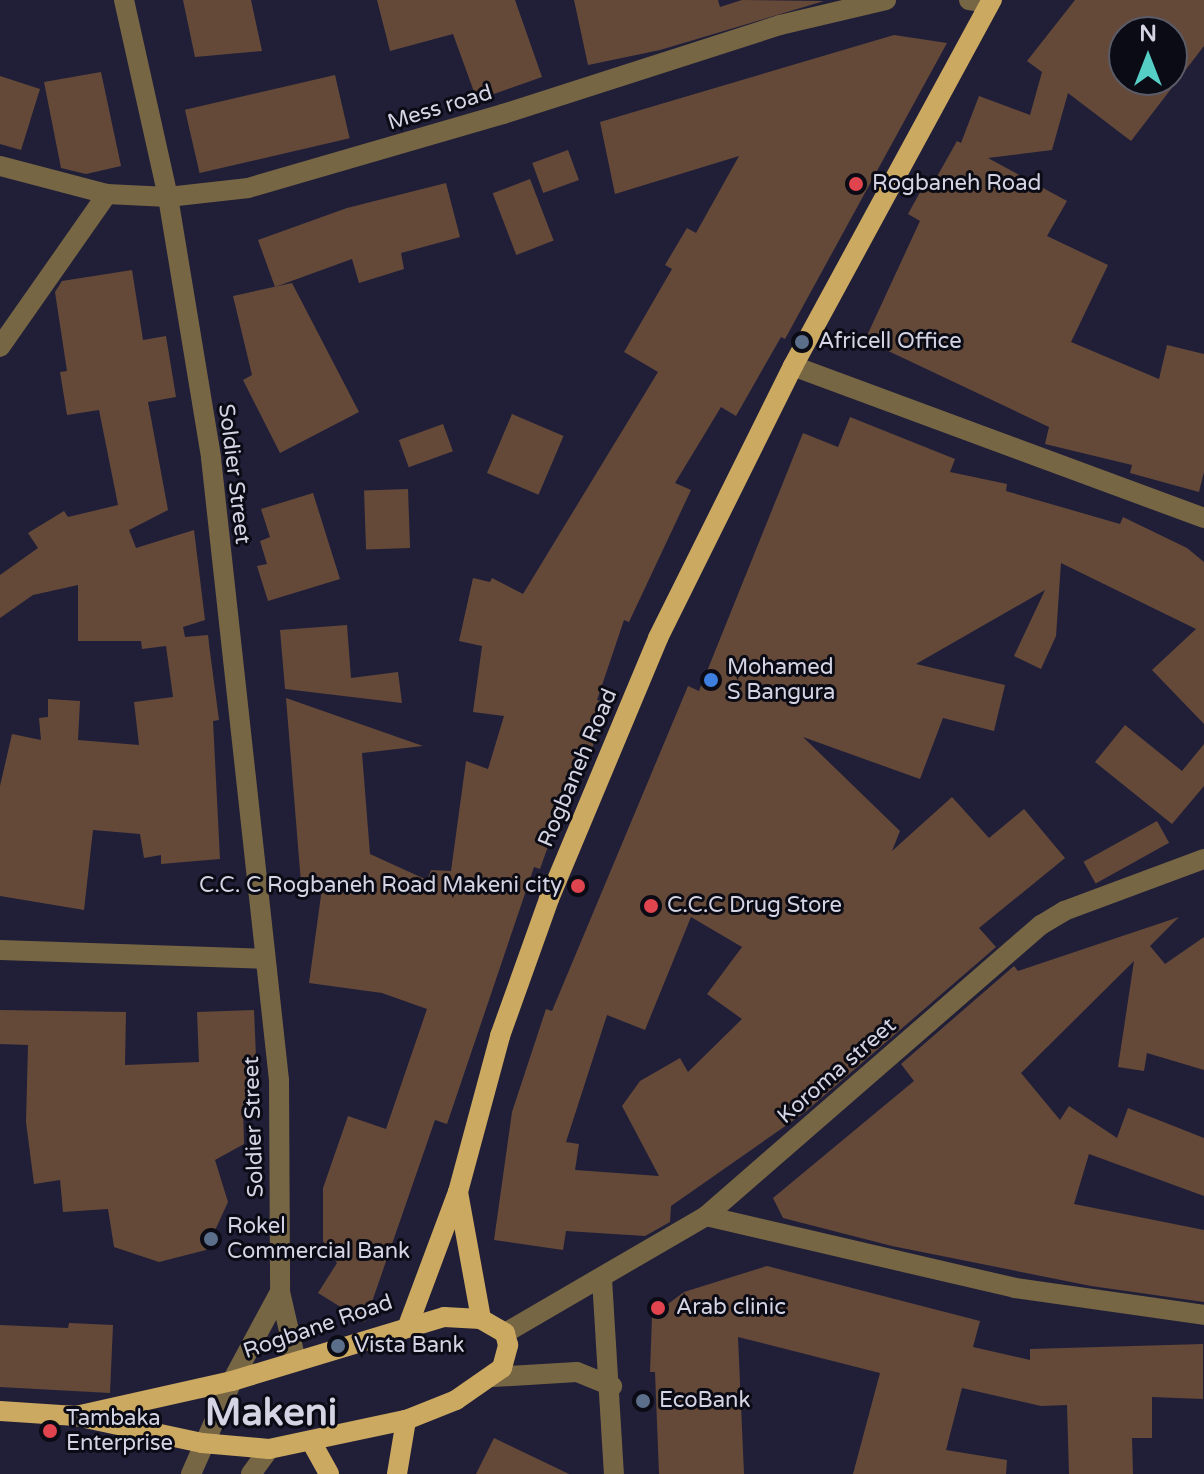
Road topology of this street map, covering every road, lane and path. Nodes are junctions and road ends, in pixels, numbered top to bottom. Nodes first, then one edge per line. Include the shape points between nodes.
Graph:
1 (124, 0) edge
2 (886, 0) edge
3 (983, 1) edge
4 (0, 166) edge
5 (107, 194) junction
6 (168, 197) junction
7 (0, 347) edge
8 (793, 366) junction
9 (1204, 518) edge
10 (1204, 859) edge
11 (0, 950) edge
12 (265, 959) junction
13 (458, 1192) junction
14 (706, 1216) junction
15 (602, 1279) junction
16 (280, 1292) junction
17 (1204, 1315) edge
18 (481, 1319) junction
19 (409, 1323) junction
20 (505, 1333) junction
21 (296, 1361) junction
22 (493, 1377) junction
23 (232, 1381) junction
24 (612, 1386) junction
25 (0, 1411) edge
26 (76, 1416) junction
27 (406, 1420) junction
28 (202, 1443) junction
29 (312, 1443) junction
30 (269, 1449) junction
31 (191, 1474) edge
32 (251, 1474) edge
33 (329, 1474) edge
34 (397, 1474) edge
35 (614, 1474) edge

1 - 6 street, Soldier Street
2 - 6 street, Mess road via 780,25 248,188
3 - 8 main road, Rogbaneh Road
4 - 5 street, Mess road
5 - 6 street, Mess road
5 - 7 street
6 - 12 street, Soldier Street via 211,458
8 - 9 street
8 - 13 main road, Rogbaneh Road via 658,638 549,899 500,1036
10 - 14 street, Koroma street via 1064,911 1041,925
11 - 12 street
12 - 16 street, Soldier Street via 279,1080
13 - 18 main road
13 - 19 main road, Rogbane Road
14 - 15 street, Koroma street
14 - 17 street via 1015,1288
15 - 20 street, Koroma street
15 - 24 street
16 - 21 street, Soldier Street
16 - 23 street, Soldier Street
18 - 19 main road via 458,1315
18 - 20 main road
19 - 21 main road, Rogbane Road
20 - 22 main road via 507,1357
21 - 23 main road, Rogbane Road
22 - 24 street via 577,1372
22 - 27 main road via 456,1400
23 - 26 main road, Rogbane Road
23 - 28 street, Soldier Street
24 - 35 street
25 - 26 main road
26 - 28 main road
27 - 29 main road
27 - 34 main road
28 - 30 main road
28 - 31 street, Soldier Street
29 - 30 main road
29 - 33 main road
30 - 32 street

